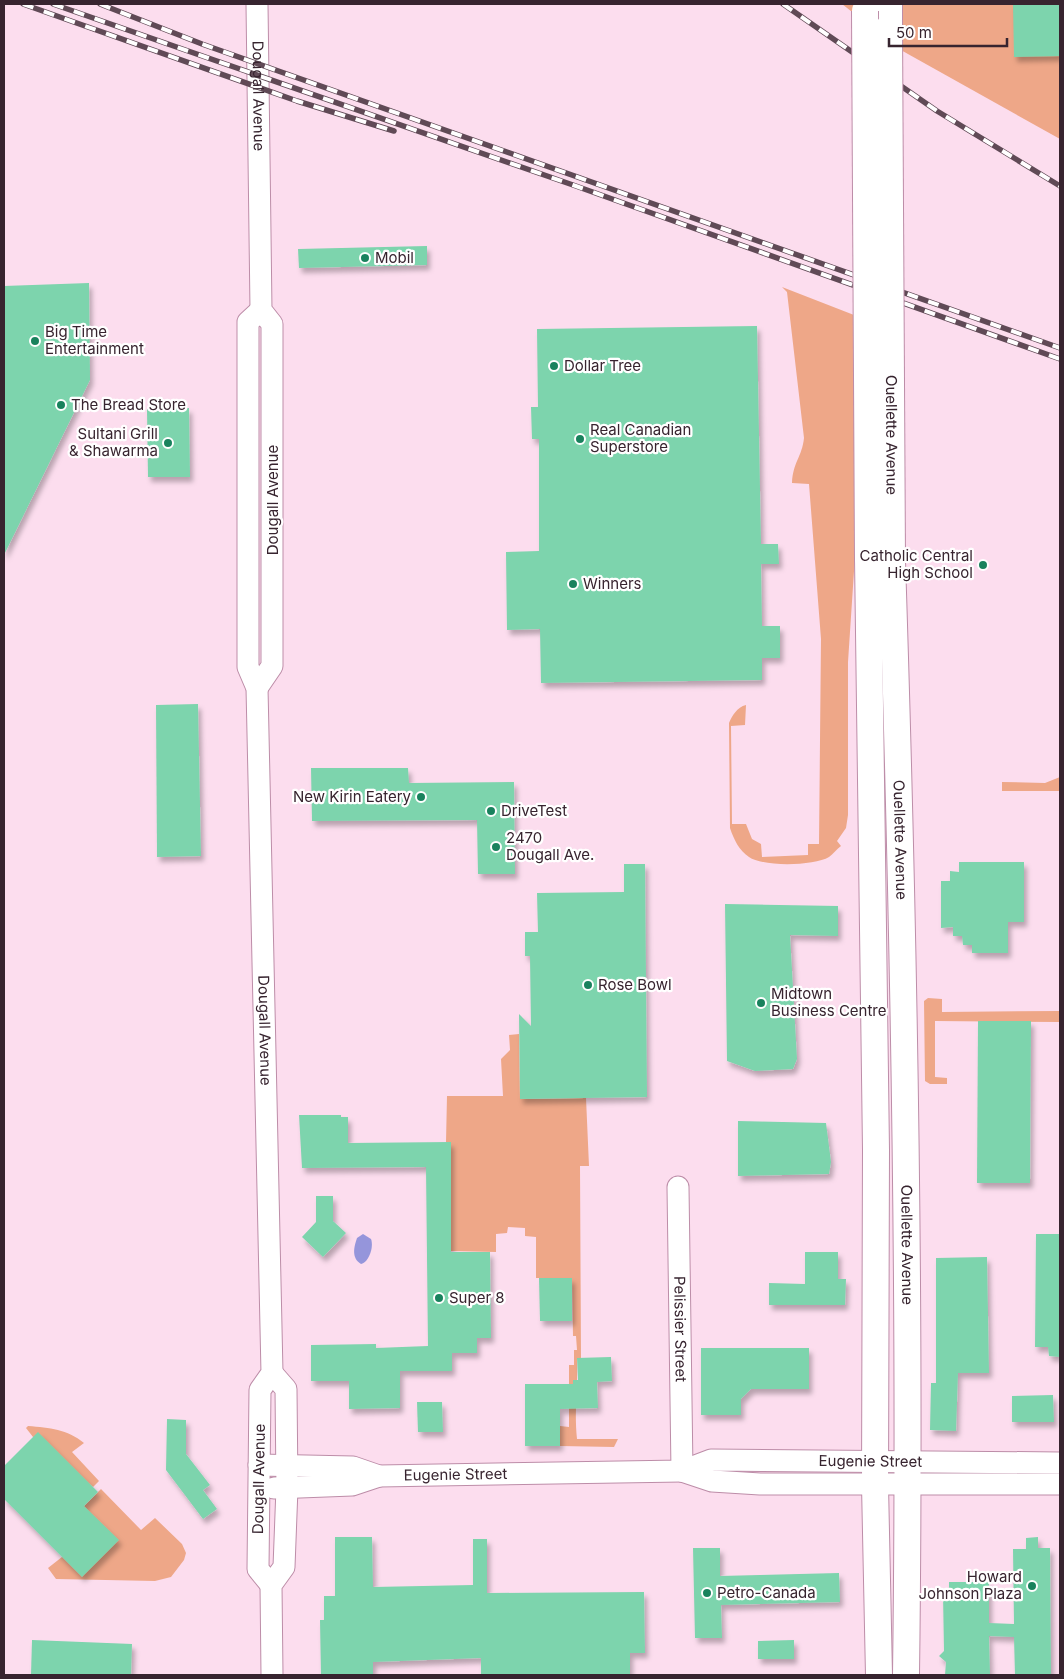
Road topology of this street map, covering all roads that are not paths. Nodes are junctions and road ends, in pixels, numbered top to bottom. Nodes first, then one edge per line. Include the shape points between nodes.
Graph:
1 (257, 4) edge
2 (865, 4) edge
3 (889, 4) edge
4 (880, 560) junction
5 (678, 1187) dead end
6 (272, 1373) junction
7 (1060, 1463) edge
8 (259, 1464) junction
9 (287, 1466) junction
10 (682, 1471) junction
11 (876, 1473) junction
12 (908, 1473) junction
13 (379, 1476) junction
14 (1060, 1484) edge
15 (287, 1488) junction
16 (259, 1489) junction
17 (271, 1585) junction
18 (272, 1675) edge
19 (879, 1675) edge
20 (906, 1675) edge

1 - 6 street, Dougall Avenue via 262,310 248,322 248,668 257,688
2 - 4 main road, Ouellette Avenue, bridge
3 - 4 main road, Ouellette Avenue, bridge
4 - 11 main road, Ouellette Avenue
4 - 12 main road, Ouellette Avenue via 900,812
5 - 10 street, Pelissier Street
6 - 8 street, Dougall Avenue via 260,1390
6 - 9 street, Dougall Avenue via 286,1389
7 - 12 street, Eugenie Street
8 - 9 street, Eugenie Street
8 - 16 street, Dougall Avenue
9 - 13 street, Eugenie Street via 353,1467
9 - 15 street, Dougall Avenue
10 - 11 street, Eugenie Street via 712,1481 760,1484
10 - 13 street, Eugenie Street
11 - 12 street, Eugenie Street
11 - 19 main road, Ouellette Avenue
12 - 14 street, Eugenie Street
12 - 20 main road, Ouellette Avenue
13 - 15 street, Eugenie Street via 352,1485
15 - 16 street, Eugenie Street
15 - 17 street, Dougall Avenue via 284,1567
16 - 17 street, Dougall Avenue via 258,1569
17 - 18 street

